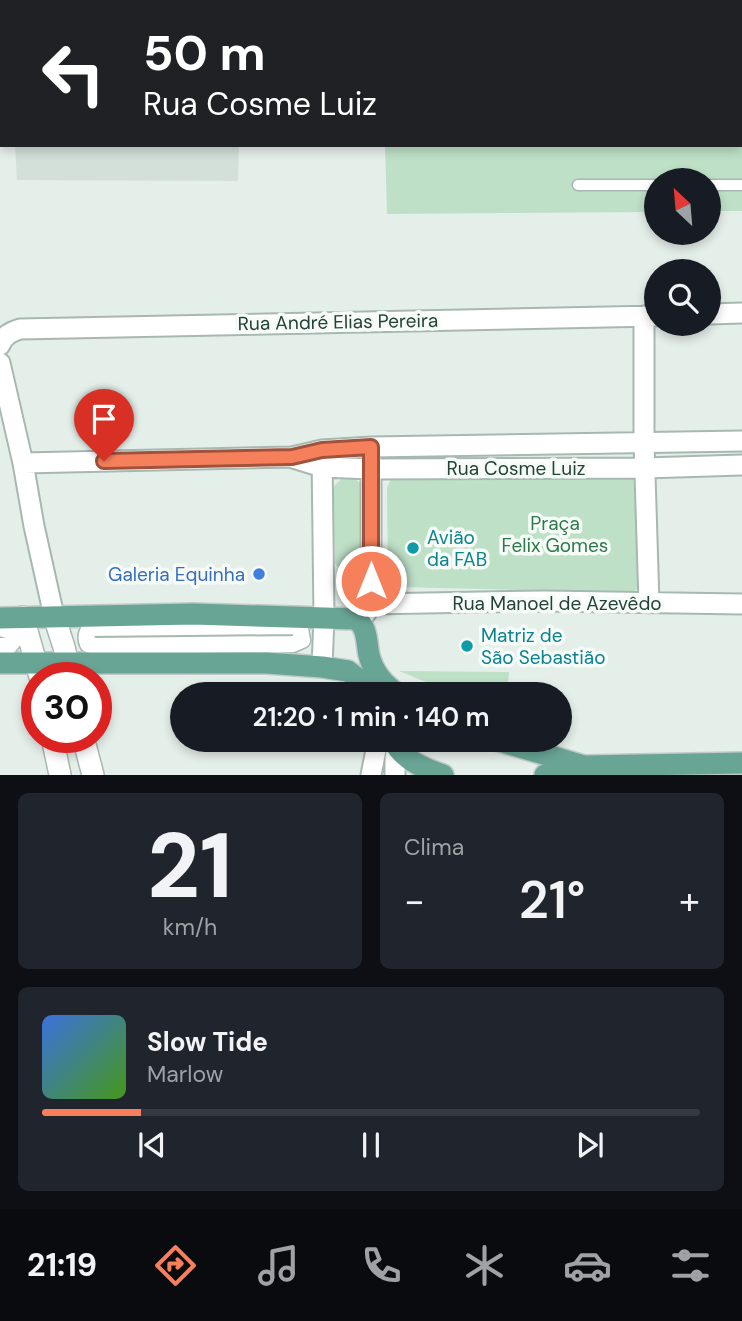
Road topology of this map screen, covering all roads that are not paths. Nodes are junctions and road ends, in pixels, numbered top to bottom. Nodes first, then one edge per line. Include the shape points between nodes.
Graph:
1 (578, 185) dead end
2 (644, 185) edge
3 (721, 185) edge
4 (742, 185) edge
5 (742, 313) edge
6 (721, 314) edge
7 (644, 316) edge
8 (649, 336) edge
9 (0, 345) edge
10 (0, 363) edge
11 (742, 441) edge
12 (644, 443) junction
13 (371, 447) junction
14 (322, 458) junction
15 (23, 463) junction
16 (742, 466) edge
17 (645, 468) junction
18 (371, 469) junction
19 (649, 603) junction
20 (371, 604) junction
21 (742, 604) edge
22 (54, 616) junction
23 (23, 617) junction
24 (324, 617) junction
25 (0, 618) edge
26 (360, 623) junction
27 (0, 628) edge
28 (91, 628) joint
29 (0, 646) edge
30 (369, 655) junction
31 (37, 662) edge
32 (67, 662) edge
33 (0, 663) edge
34 (21, 667) edge
35 (322, 667) junction
36 (112, 668) edge
37 (348, 671) junction
38 (362, 682) edge
39 (383, 682) edge
40 (385, 752) edge
41 (392, 752) edge
42 (401, 752) edge
43 (538, 752) edge
44 (55, 753) edge
45 (87, 753) edge
46 (742, 763) edge
47 (586, 766) junction
48 (668, 770) edge
49 (60, 775) edge
50 (93, 775) edge
51 (371, 775) edge
52 (395, 775) edge
53 (443, 775) edge
54 (545, 775) edge

1 - 2 lane
3 - 4 lane
5 - 6 street
7 - 9 street, Rua André Elias Pereira via 20,329 10,332
8 - 12 street
10 - 15 street
11 - 12 street, Rua Cosme Luiz
12 - 13 street, Rua Cosme Luiz
12 - 17 street
13 - 14 street, Rua Cosme Luiz
13 - 18 street
14 - 15 street, Rua Cosme Luiz
14 - 18 street, Rua Cosme Luiz
14 - 24 street
15 - 22 street
16 - 17 street, Rua Cosme Luiz
17 - 18 street, Rua Cosme Luiz
17 - 19 street
18 - 20 street
19 - 20 street, Rua Manoel de Azevêdo
19 - 21 street, Rua Manoel de Azevêdo
20 - 26 street
22 - 23 main road
22 - 24 main road
22 - 32 street
23 - 25 main road
23 - 31 street
24 - 26 main road
24 - 35 street
26 - 30 main road
27 - 29 street via 15,637 9,646
28 - 28 street via 293,626 300,629 302,640 293,644 95,646 86,638
30 - 37 main road
30 - 39 main road
33 - 34 main road
35 - 36 main road via 266,663
35 - 37 main road
37 - 38 main road
40 - 51 street
41 - 52 street
42 - 53 main road
43 - 47 main road
44 - 49 street
45 - 50 street
46 - 48 main road
47 - 48 main road
47 - 54 main road

